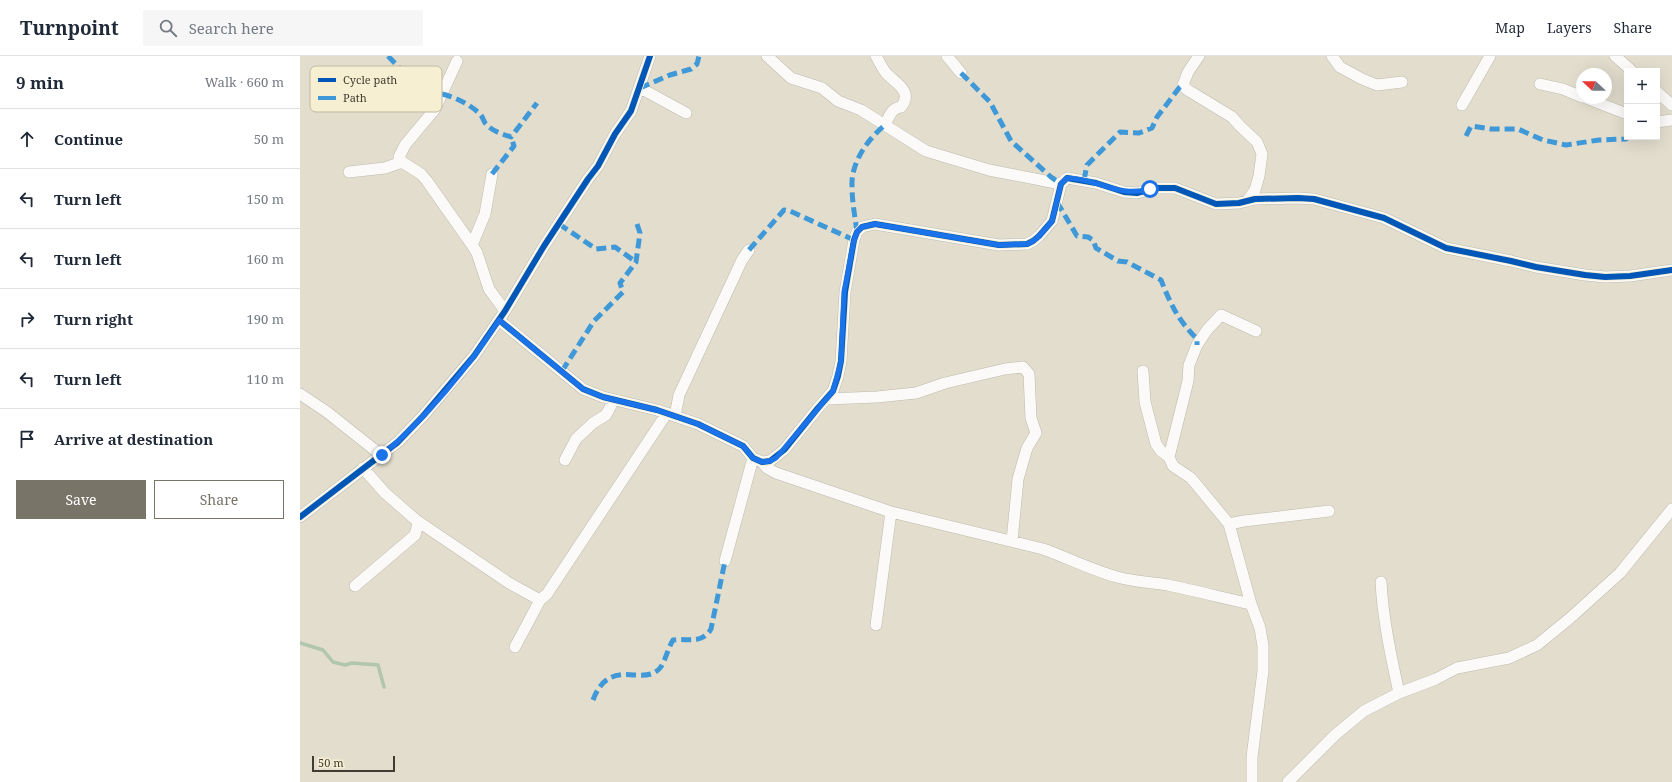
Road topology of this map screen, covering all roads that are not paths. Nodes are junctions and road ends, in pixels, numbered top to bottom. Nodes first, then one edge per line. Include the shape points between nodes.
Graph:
1 (650, 56) edge
2 (767, 56) edge
3 (876, 56) edge
4 (947, 56) edge
5 (1199, 56) edge
6 (1332, 56) edge
7 (1490, 56) edge
8 (1615, 56) edge
9 (457, 61) dead end
10 (1629, 68) edge
11 (962, 73) dead end
12 (1402, 82) dead end
13 (1540, 84) dead end
14 (640, 88) junction
15 (442, 94) edge
16 (1576, 94) edge
17 (1660, 95) edge
18 (1601, 104) edge
19 (1462, 105) dead end
20 (1672, 105) edge
21 (432, 112) edge
22 (686, 113) dead end
23 (1624, 113) edge
24 (1672, 120) edge
25 (1660, 122) edge
26 (885, 125) junction
27 (402, 162) junction
28 (349, 172) dead end
29 (492, 174) dead end
30 (1061, 184) junction
31 (1247, 201) junction
32 (472, 245) junction
33 (749, 250) dead end
34 (1672, 270) edge
35 (502, 316) junction
36 (1256, 331) dead end
37 (1143, 371) dead end
38 (300, 394) edge
39 (827, 399) junction
40 (614, 400) junction
41 (671, 415) junction
42 (382, 455) junction
43 (1169, 457) junction
44 (565, 460) dead end
45 (758, 460) junction
46 (363, 468) junction
47 (1672, 510) edge
48 (1329, 511) dead end
49 (891, 512) junction
50 (300, 517) edge
51 (416, 520) junction
52 (1229, 524) junction
53 (1012, 540) junction
54 (725, 561) dead end
55 (1381, 582) dead end
56 (355, 586) dead end
57 (540, 600) junction
58 (1251, 604) junction
59 (876, 624) dead end
60 (515, 647) dead end
61 (1399, 693) junction
62 (1252, 782) edge
63 (1288, 782) edge

1 - 14 street
2 - 26 street via 792,78 822,88 838,101 861,110
3 - 26 street via 886,73 906,94 905,102 901,107 895,108
4 - 11 street
5 - 31 street via 1183,85 1232,117 1257,142 1262,154 1259,176
6 - 12 street via 1340,67 1377,85
7 - 19 street
8 - 10 street
9 - 15 street
13 - 16 street
14 - 22 street
14 - 35 street via 631,111 598,166 544,246
17 - 20 street
18 - 23 street
21 - 27 street via 405,145 399,157
24 - 25 street
26 - 30 street via 926,151 989,170
27 - 28 street via 385,168
27 - 32 street via 427,181
29 - 32 street via 485,214
30 - 31 street via 1063,180 1071,178 1124,192 1175,188 1216,204
30 - 39 street via 1052,221 1039,236 1027,244 999,245 875,224 862,227 854,240 844,292 843,341 838,376
31 - 34 street via 1314,199 1384,218 1446,248 1536,267 1605,277
32 - 35 street
33 - 41 street
35 - 40 street via 583,389
35 - 42 street via 474,356 438,398 402,438
36 - 43 street via 1221,315 1207,330 1197,345 1189,365 1188,380
37 - 43 street via 1145,402 1156,444
38 - 42 street
39 - 45 street via 776,458 770,461
39 - 53 street via 916,393 945,383 1023,367 1029,374 1031,418 1036,433 1027,448 1018,479
40 - 41 street
40 - 44 street via 606,415 576,439
41 - 45 street via 731,439
41 - 57 street via 547,594
42 - 46 street
43 - 52 street via 1173,466 1191,478
45 - 49 street via 776,473
45 - 54 street
46 - 50 street
46 - 51 street via 385,493
47 - 61 street via 1620,573 1537,645 1509,658 1457,668
48 - 52 street via 1244,520
49 - 53 street via 955,529
49 - 59 street
51 - 56 street via 418,524 414,535
51 - 57 street
52 - 58 street
53 - 58 street via 1116,577 1167,585
55 - 61 street via 1389,650
57 - 60 street
58 - 62 street via 1264,646 1252,757
61 - 63 street via 1352,720

